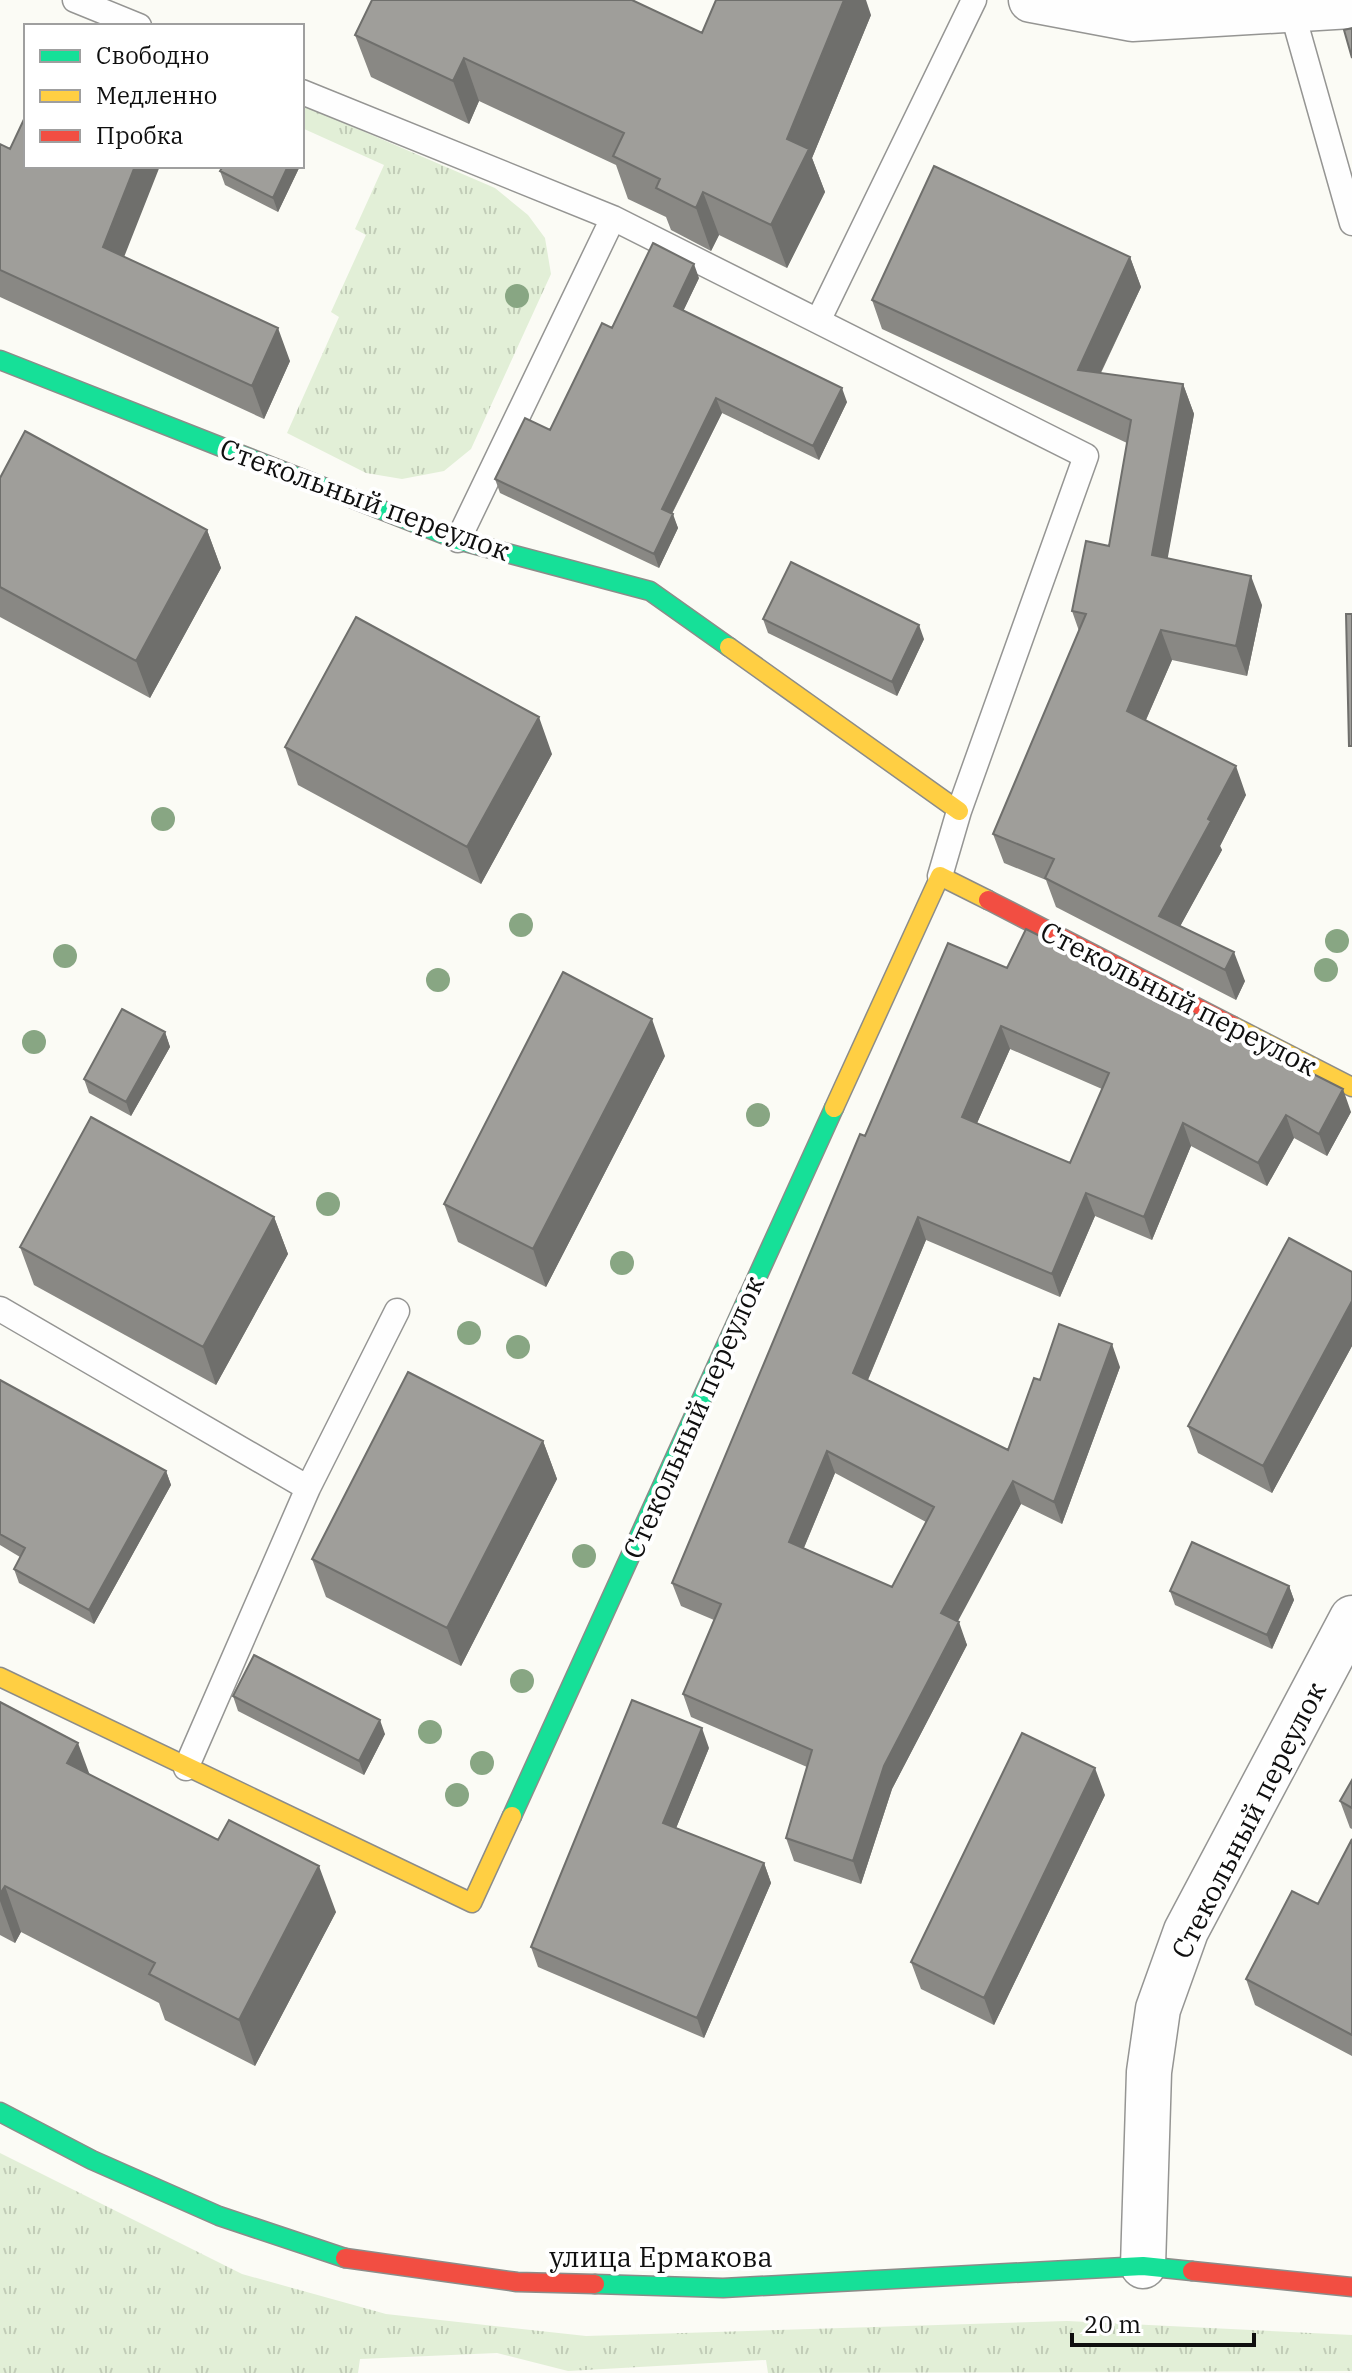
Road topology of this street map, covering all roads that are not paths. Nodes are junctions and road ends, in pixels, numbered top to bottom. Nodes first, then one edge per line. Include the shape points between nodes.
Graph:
1 (75, 0) edge
2 (974, 0) edge
3 (1031, 0) edge
4 (1352, 6) edge
5 (1292, 11) junction
6 (134, 24) edge
7 (304, 93) edge
8 (613, 218) junction
9 (1352, 223) edge
10 (818, 321) junction
11 (0, 360) edge
12 (458, 540) junction
13 (959, 811) junction
14 (940, 876) junction
15 (1352, 1087) edge
16 (0, 1309) edge
17 (397, 1311) dead end
18 (308, 1488) junction
19 (1352, 1618) edge
20 (0, 1677) edge
21 (186, 1768) junction
22 (0, 2112) edge
23 (1143, 2266) junction
24 (1352, 2287) edge

1 - 6 lane
2 - 10 lane
3 - 5 street via 1132,19
4 - 5 street
5 - 9 lane
7 - 8 lane
8 - 10 lane
8 - 12 lane
10 - 13 lane via 1086,456
11 - 12 street, Стекольный переулок
12 - 13 street, Стекольный переулок via 650,591
13 - 14 lane
14 - 15 street, Стекольный переулок
14 - 21 street, Стекольный переулок via 472,1903
16 - 18 lane
17 - 18 lane
18 - 21 lane
19 - 23 street, Стекольный переулок via 1186,1931 1158,2009 1149,2072
20 - 21 street, Стекольный переулок
22 - 23 street, улица Ермакова via 106,2167 219,2216 346,2258 517,2282 723,2288
23 - 24 street, улица Ермакова

